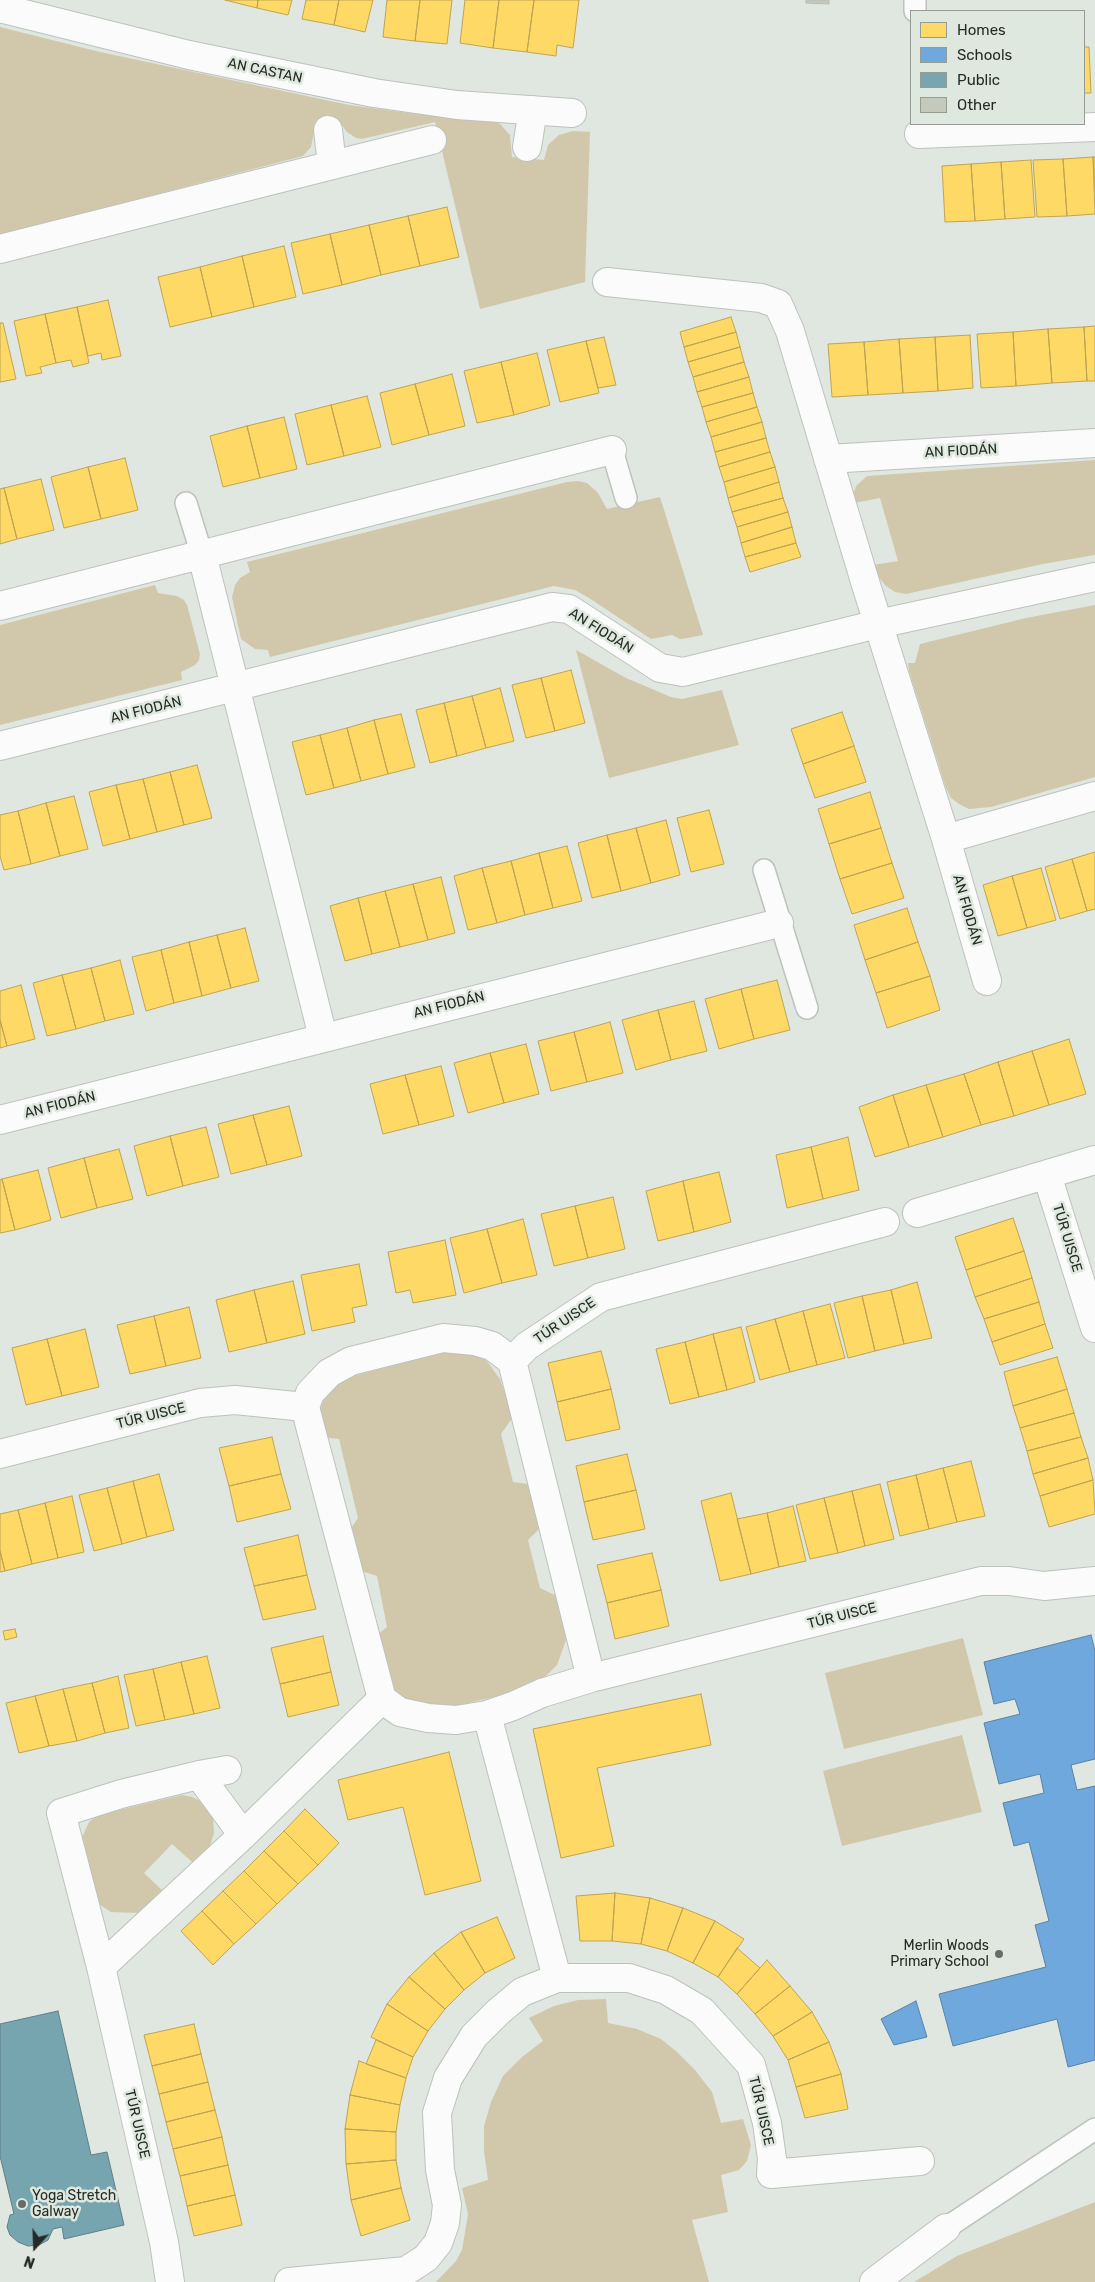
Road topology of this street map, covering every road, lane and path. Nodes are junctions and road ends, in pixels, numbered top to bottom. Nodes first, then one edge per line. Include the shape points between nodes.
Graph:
1 (0, 8) edge
2 (533, 110) junction
3 (572, 113) dead end
4 (1095, 127) edge
5 (328, 130) dead end
6 (919, 135) edge
7 (432, 140) dead end
8 (527, 147) dead end
9 (332, 165) junction
10 (0, 249) edge
11 (607, 282) dead end
12 (1095, 443) edge
13 (612, 450) joint
14 (828, 459) junction
15 (626, 498) dead end
16 (186, 502) dead end
17 (202, 555) junction
18 (1095, 577) edge
19 (0, 606) edge
20 (878, 624) junction
21 (234, 688) junction
22 (0, 746) edge
23 (1095, 796) edge
24 (946, 839) junction
25 (764, 870) dead end
26 (779, 923) junction
27 (987, 981) dead end
28 (807, 1008) dead end
29 (323, 1037) junction
30 (0, 1120) edge
31 (1095, 1160) edge
32 (1047, 1175) junction
33 (917, 1213) dead end
34 (885, 1222) dead end
35 (1095, 1328) edge
36 (512, 1361) junction
37 (305, 1407) junction
38 (0, 1454) edge
39 (1095, 1581) edge
40 (591, 1678) junction
41 (382, 1700) junction
42 (487, 1715) junction
43 (227, 1770) dead end
44 (199, 1776) junction
45 (243, 1835) junction
46 (101, 1967) junction
47 (556, 1978) junction
48 (1095, 2129) edge
49 (920, 2161) dead end
50 (946, 2228) joint
51 (170, 2282) edge
52 (289, 2282) edge
53 (874, 2282) edge

1 - 2 street, AN CASTAN via 189,55 365,92 457,105
2 - 3 street, AN CASTAN
2 - 8 street
4 - 6 street
5 - 9 street
7 - 9 street
9 - 10 street
11 - 14 street, AN FIODÁN via 761,298 778,304 790,331
12 - 14 street, AN FIODÁN
13 - 15 lane
13 - 17 street
14 - 20 street, AN FIODÁN
16 - 17 lane
17 - 19 street
17 - 21 street
18 - 20 street, AN FIODÁN
20 - 21 street, AN FIODÁN via 683,672 660,668 569,609 552,607
20 - 24 street, AN FIODÁN
21 - 22 street, AN FIODÁN
21 - 29 street
23 - 24 street
24 - 27 street, AN FIODÁN
25 - 26 lane
26 - 28 lane
26 - 29 street, AN FIODÁN
29 - 30 street, AN FIODÁN
31 - 32 street
32 - 33 street
32 - 35 street, TÚR UISCE
34 - 36 street, TÚR UISCE via 601,1296 527,1346
36 - 37 street via 492,1346 475,1341 443,1338 426,1341 351,1361 329,1373 310,1393
36 - 40 street
37 - 38 street, TÚR UISCE via 235,1400 200,1403
37 - 41 street
39 - 40 street, TÚR UISCE via 1044,1586 981,1581
40 - 42 street, TÚR UISCE
41 - 42 street, TÚR UISCE via 400,1712 428,1718 456,1720
41 - 45 street
42 - 47 street
43 - 44 street, TÚR UISCE
44 - 45 street
44 - 46 street, TÚR UISCE via 121,1794 60,1813
45 - 46 street
46 - 51 street, TÚR UISCE via 164,2242
47 - 49 street, TÚR UISCE via 629,1978 666,1990 702,2011 751,2065 767,2123 771,2174
47 - 52 street, TÚR UISCE via 522,1992 498,2012 474,2036 448,2078 437,2113 446,2223 426,2258 406,2271
48 - 50 lane
50 - 53 street

